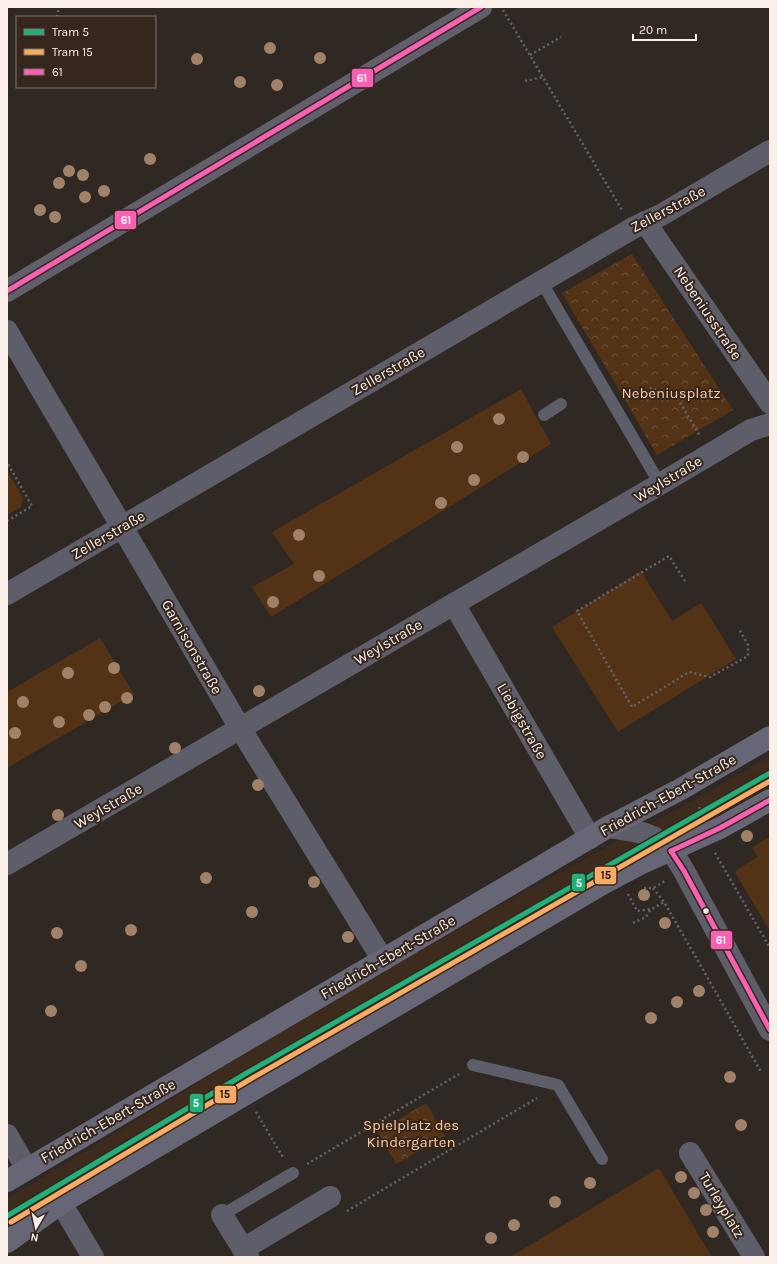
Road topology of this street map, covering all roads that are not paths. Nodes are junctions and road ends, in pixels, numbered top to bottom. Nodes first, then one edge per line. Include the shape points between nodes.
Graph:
1 (481, 7) edge
2 (770, 151) edge
3 (639, 225) junction
4 (541, 281) junction
5 (7, 291) edge
6 (7, 330) edge
7 (770, 403) edge
8 (560, 404) dead end
9 (544, 414) dead end
10 (770, 424) edge
11 (660, 484) junction
12 (122, 527) junction
13 (7, 594) edge
14 (454, 604) junction
15 (240, 728) junction
16 (770, 737) edge
17 (770, 800) edge
18 (594, 831) junction
19 (671, 851) junction
20 (7, 864) edge
21 (383, 960) junction
22 (770, 1030) edge
23 (473, 1066) road end
24 (7, 1135) edge
25 (690, 1153) dead end
26 (602, 1159) dead end
27 (27, 1169) junction
28 (293, 1173) road end
29 (7, 1181) edge
30 (61, 1204) junction
31 (335, 1206) road end
32 (222, 1215) joint
33 (7, 1242) edge
34 (245, 1253) edge
35 (93, 1257) edge
36 (754, 1257) edge

1 - 5 street
2 - 3 street, Zellerstraße via 661,215
3 - 4 street, Zellerstraße
3 - 7 street, Nebeniusstraße
4 - 11 lane via 596,384
4 - 12 street, Zellerstraße
6 - 12 street, Garnisonstraße
8 - 9 lane
10 - 11 street, Weylstraße via 751,430
11 - 14 street, Weylstraße
12 - 13 street, Zellerstraße
12 - 15 street, Garnisonstraße
14 - 15 street, Weylstraße
14 - 18 street, Liebigstraße
15 - 20 street, Weylstraße
15 - 21 street, Garnisonstraße
16 - 18 main road, Friedrich-Ebert-Straße via 681,789
17 - 19 main road
18 - 19 street via 643,832
18 - 21 main road, Friedrich-Ebert-Straße
19 - 22 street
19 - 30 main road via 604,882
21 - 27 main road, Friedrich-Ebert-Straße
23 - 26 lane via 558,1085
24 - 27 street
25 - 36 street, Turleyplatz
27 - 29 main road, Friedrich-Ebert-Straße
28 - 32 lane
30 - 33 main road
30 - 35 street
31 - 34 street
32 - 34 street

